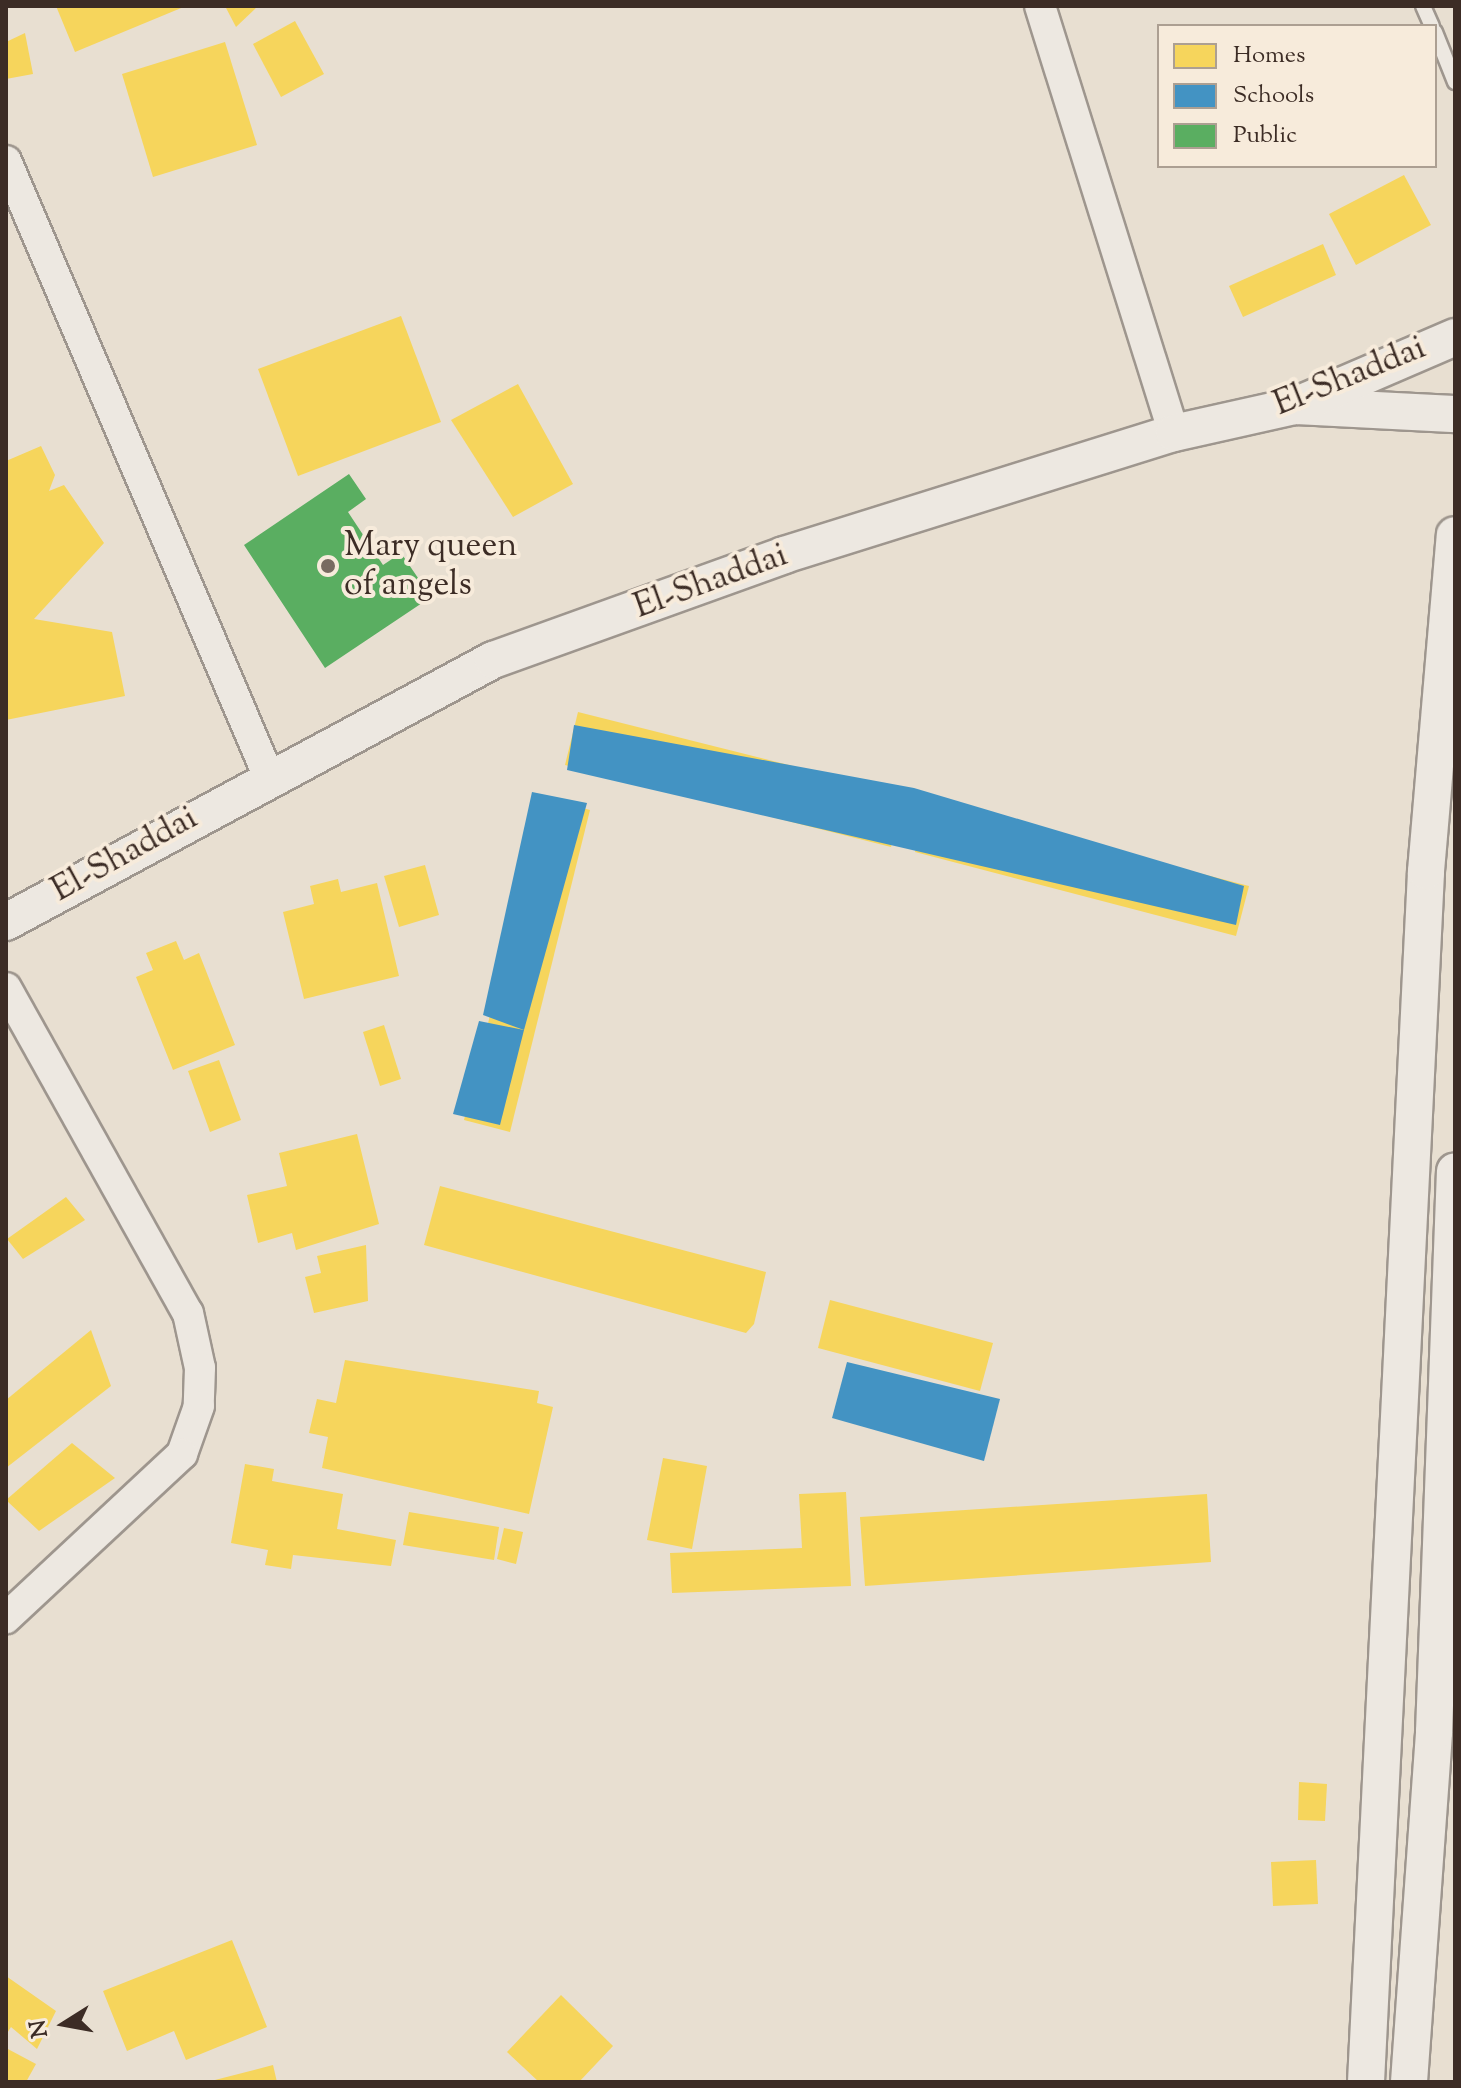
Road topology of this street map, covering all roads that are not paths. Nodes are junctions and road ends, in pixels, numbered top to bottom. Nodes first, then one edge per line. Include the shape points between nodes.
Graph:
1 (1040, 6) edge
2 (1437, 37) edge
3 (1455, 82) edge
4 (6, 161) edge
5 (1455, 337) edge
6 (1295, 406) junction
7 (1455, 414) edge
8 (1174, 433) junction
9 (1455, 535) edge
10 (268, 775) junction
11 (6, 922) edge
12 (6, 988) edge
13 (1455, 1171) edge
14 (1409, 1230) junction
15 (1451, 1233) junction
16 (6, 1618) edge
17 (1444, 1731) edge
18 (1366, 2082) edge
19 (1409, 2082) edge

1 - 8 street
2 - 3 lane
4 - 10 street
5 - 6 street, El-Shaddai
6 - 7 street
6 - 8 street, El-Shaddai
8 - 10 street, El-Shaddai via 784,555 493,660
9 - 14 street via 1426,871
10 - 11 street, El-Shaddai
12 - 16 street via 188,1313 200,1368 199,1406 182,1454
13 - 15 street
14 - 15 street
14 - 18 street
15 - 17 street
17 - 19 street

